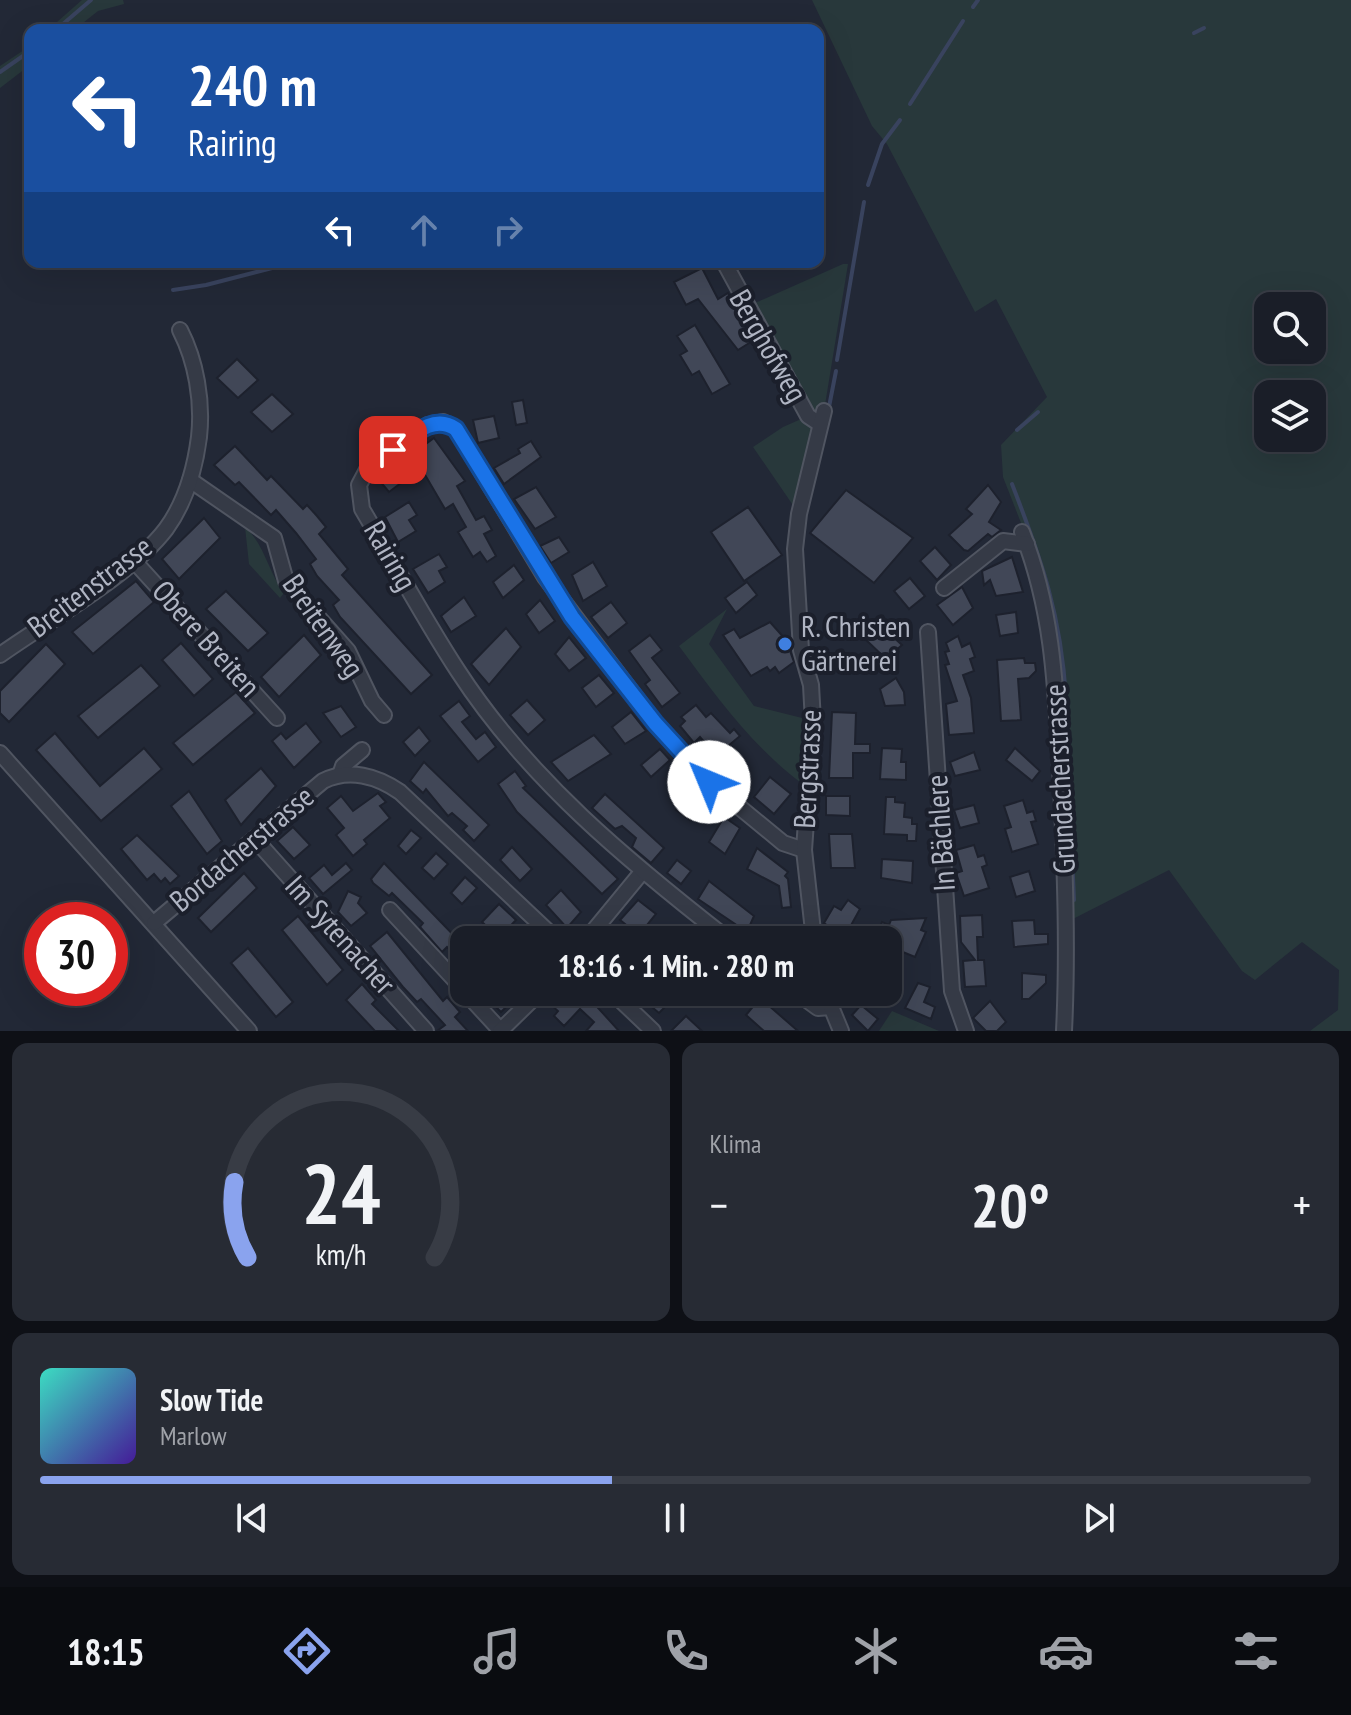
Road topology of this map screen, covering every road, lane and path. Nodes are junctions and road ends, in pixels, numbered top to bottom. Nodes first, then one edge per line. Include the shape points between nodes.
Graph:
1 (727, 268) edge
2 (180, 330) dead end
3 (822, 418) joint
4 (190, 480) junction
5 (134, 561) junction
6 (944, 588) dead end
7 (928, 632) dead end
8 (0, 655) edge
9 (384, 715) dead end
10 (277, 718) dead end
11 (362, 750) dead end
12 (0, 753) edge
13 (340, 775) junction
14 (255, 839) junction
15 (804, 850) junction
16 (642, 872) junction
17 (390, 910) dead end
18 (154, 923) junction
19 (542, 926) edge
20 (598, 926) edge
21 (711, 926) edge
22 (812, 926) edge
23 (450, 975) edge
24 (478, 1006) edge
25 (526, 1006) edge
26 (627, 1006) edge
27 (815, 1006) edge
28 (830, 1007) joint
29 (249, 1031) edge
30 (426, 1031) edge
31 (500, 1031) edge
32 (653, 1031) edge
33 (841, 1031) edge
34 (966, 1031) edge
35 (1064, 1031) edge

1 - 3 street, Berghofweg via 808,416
2 - 4 street, Breitenstrasse via 199,398
3 - 15 street, Bergstrasse via 795,549 801,650 810,673 813,722
4 - 5 street, Breitenstrasse via 166,528
4 - 9 street, Breitenweg via 274,538 286,581 348,651
5 - 8 street, Breitenstrasse
5 - 10 street, Obere Breiten
6 - 35 street, Grundacherstrasse via 1003,541 1025,538 1054,653 1067,922
7 - 34 street, In Bächlere via 952,991
11 - 13 street
12 - 18 street
13 - 14 street, Bordacherstrasse via 323,781
13 - 19 street, Bordacherstrasse via 364,775 400,792
14 - 18 street, Bordacherstrasse
14 - 30 street, Im Sytenacher
15 - 16 street, Rairing via 783,843 683,755 572,617 459,433 448,423 428,425 368,468 359,485 362,509 482,705 580,817
15 - 22 street, Bergstrasse
16 - 20 street
16 - 21 street, Rairing
17 - 23 street
18 - 29 street
24 - 31 street
25 - 31 street
26 - 32 street
27 - 28 street
28 - 33 street

